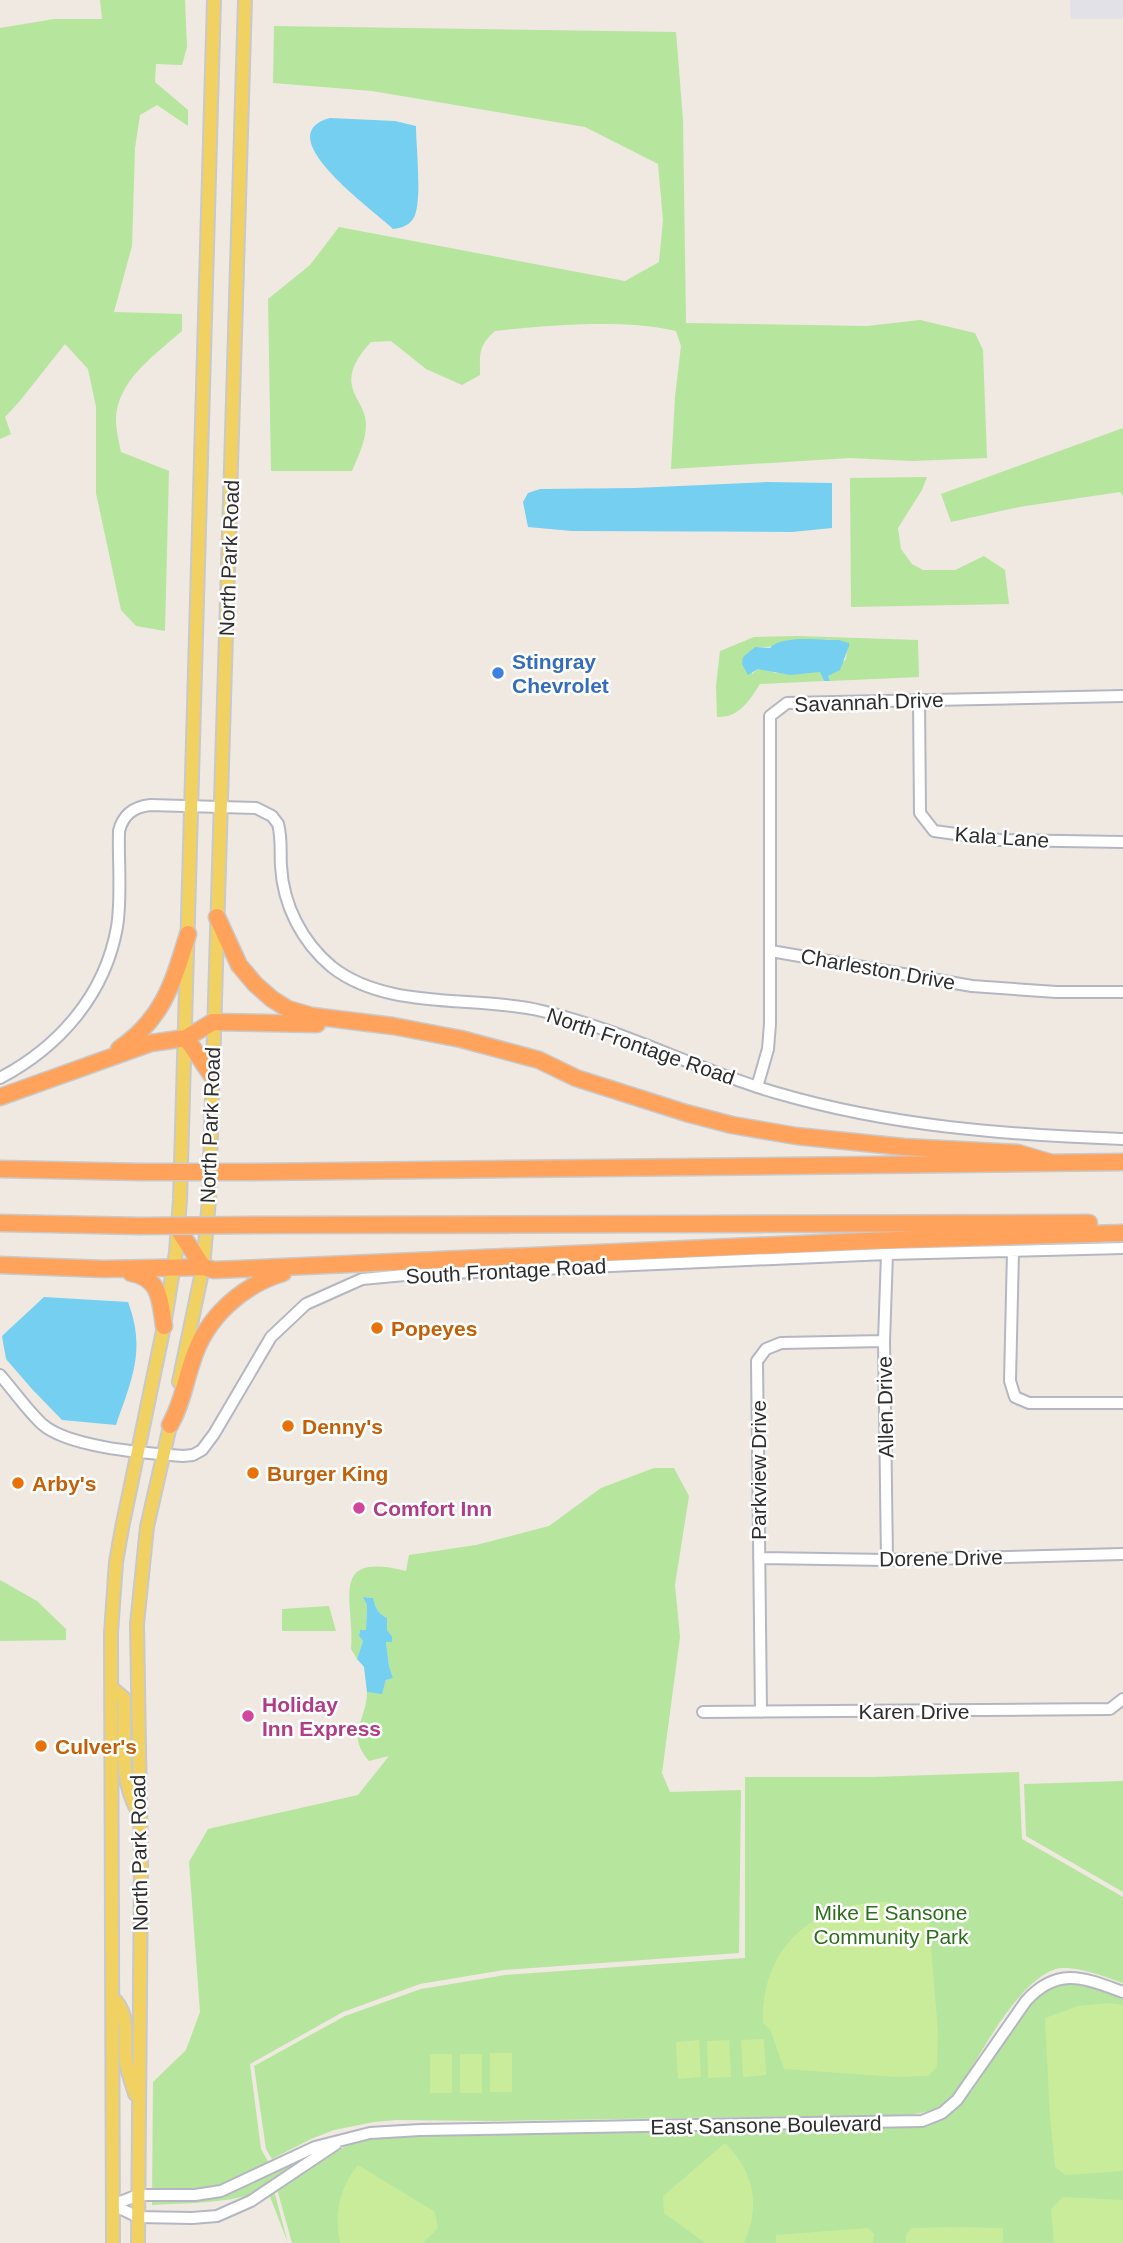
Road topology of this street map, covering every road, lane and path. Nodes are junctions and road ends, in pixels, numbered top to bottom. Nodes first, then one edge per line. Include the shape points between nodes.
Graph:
1 (214, 0) edge
2 (245, 0) edge
3 (1123, 696) edge
4 (919, 699) junction
5 (191, 806) junction
6 (220, 806) junction
7 (1123, 842) edge
8 (217, 917) junction
9 (188, 934) junction
10 (771, 951) junction
11 (1123, 992) edge
12 (213, 1022) junction
13 (186, 1038) junction
14 (107, 1058) junction
15 (566, 1073) junction
16 (212, 1076) junction
17 (0, 1078) edge
18 (757, 1087) junction
19 (0, 1097) edge
20 (1123, 1139) edge
21 (1123, 1162) edge
22 (1052, 1163) junction
23 (0, 1170) edge
24 (0, 1223) edge
25 (1123, 1223) edge
26 (178, 1230) junction
27 (1123, 1233) edge
28 (1123, 1248) edge
29 (1013, 1251) junction
30 (887, 1254) junction
31 (0, 1265) edge
32 (174, 1268) junction
33 (202, 1268) junction
34 (302, 1268) junction
35 (104, 1269) junction
36 (164, 1326) junction
37 (884, 1341) junction
38 (0, 1375) edge
39 (1123, 1403) edge
40 (170, 1425) junction
41 (136, 1451) junction
42 (163, 1454) junction
43 (1123, 1554) edge
44 (759, 1558) junction
45 (887, 1560) junction
46 (111, 1687) junction
47 (1123, 1699) edge
48 (703, 1712) dead end
49 (761, 1712) junction
50 (139, 1814) junction
51 (1123, 1992) edge
52 (112, 1997) junction
53 (139, 2108) junction
54 (341, 2141) junction
55 (240, 2183) junction
56 (195, 2195) junction
57 (138, 2196) junction
58 (253, 2200) junction
59 (113, 2205) junction
60 (138, 2217) junction
61 (197, 2218) junction
62 (113, 2243) edge
63 (138, 2243) edge

1 - 5 main road, North Park Road
2 - 6 main road, North Park Road
3 - 4 street, Savannah Drive
4 - 7 street, Kala Lane via 920,813 934,831 1000,840
4 - 10 street, Savannah Drive via 787,704 770,716
5 - 6 street, North Frontage Road
5 - 9 main road, North Park Road
5 - 17 street, North Frontage Road via 138,806 121,821 117,928 96,989 71,1024 41,1052
6 - 8 main road, North Park Road
6 - 18 street, North Frontage Road via 256,808 272,816 281,834 283,882 295,920 318,954 354,981 387,994 540,1011
8 - 12 main road, North Park Road
8 - 15 highway via 239,965 271,999 288,1009 461,1038 539,1060
9 - 13 main road, North Park Road
9 - 14 highway via 158,1012 130,1042
10 - 11 street, Charleston Drive via 972,986
10 - 18 street, Charleston Drive via 768,1049
12 - 13 highway
12 - 15 highway via 299,1022 384,1030 461,1044
12 - 16 main road, North Park Road
13 - 14 highway via 151,1043
13 - 16 highway
13 - 26 main road, North Park Road
14 - 19 highway
15 - 22 highway via 732,1125 904,1147 1018,1153
16 - 33 main road, North Park Road
18 - 20 street, North Frontage Road via 915,1123
21 - 22 highway
22 - 23 highway, bridge via 256,1172
24 - 25 highway, bridge
26 - 32 main road, North Park Road
26 - 33 highway
27 - 34 highway
28 - 29 street, South Frontage Road
29 - 30 street, South Frontage Road
29 - 39 street via 1010,1381 1015,1397 1029,1404
30 - 37 street, Allen Drive
30 - 42 street, South Frontage Road via 362,1279 306,1304 271,1338 202,1450 183,1456
31 - 35 highway
32 - 33 highway
32 - 35 highway
32 - 36 main road, North Park Road
33 - 34 highway
33 - 40 main road, North Park Road
34 - 40 highway via 256,1284 219,1314 193,1357 180,1409
35 - 36 highway via 143,1275 150,1281 159,1294
36 - 41 main road, North Park Road
37 - 44 street, Parkview Drive via 781,1343 766,1349 757,1361
37 - 45 street, Allen Drive
38 - 41 street, South Frontage Road via 43,1425 60,1436
40 - 42 main road, North Park Road
41 - 42 street, South Frontage Road
41 - 46 main road, North Park Road via 116,1562
42 - 50 main road, North Park Road via 147,1527 137,1624
43 - 45 street, Dorene Drive
44 - 45 street, Dorene Drive
44 - 49 street, Parkview Drive
46 - 50 main road via 124,1698 124,1777
46 - 52 main road, North Park Road
47 - 49 street, Karen Drive via 1110,1709
48 - 49 street, Karen Drive
50 - 53 main road, North Park Road
51 - 54 street, East Sansone Boulevard via 1076,1977 1040,1988 1026,2001 964,2093 942,2113 922,2121 420,2130 370,2133
52 - 53 main road via 125,2019 126,2062
52 - 59 main road, North Park Road
53 - 57 main road, North Park Road
54 - 55 street, East Sansone Boulevard via 300,2153
54 - 58 street, East Sansone Boulevard
55 - 56 street, East Sansone Boulevard
55 - 58 street
56 - 57 street, East Sansone Boulevard
56 - 61 street
57 - 59 street, East Sansone Boulevard
57 - 60 main road, North Park Road
58 - 61 street, East Sansone Boulevard via 229,2212
59 - 60 street, East Sansone Boulevard
59 - 62 main road, North Park Road
60 - 61 street, East Sansone Boulevard
60 - 63 main road, North Park Road

